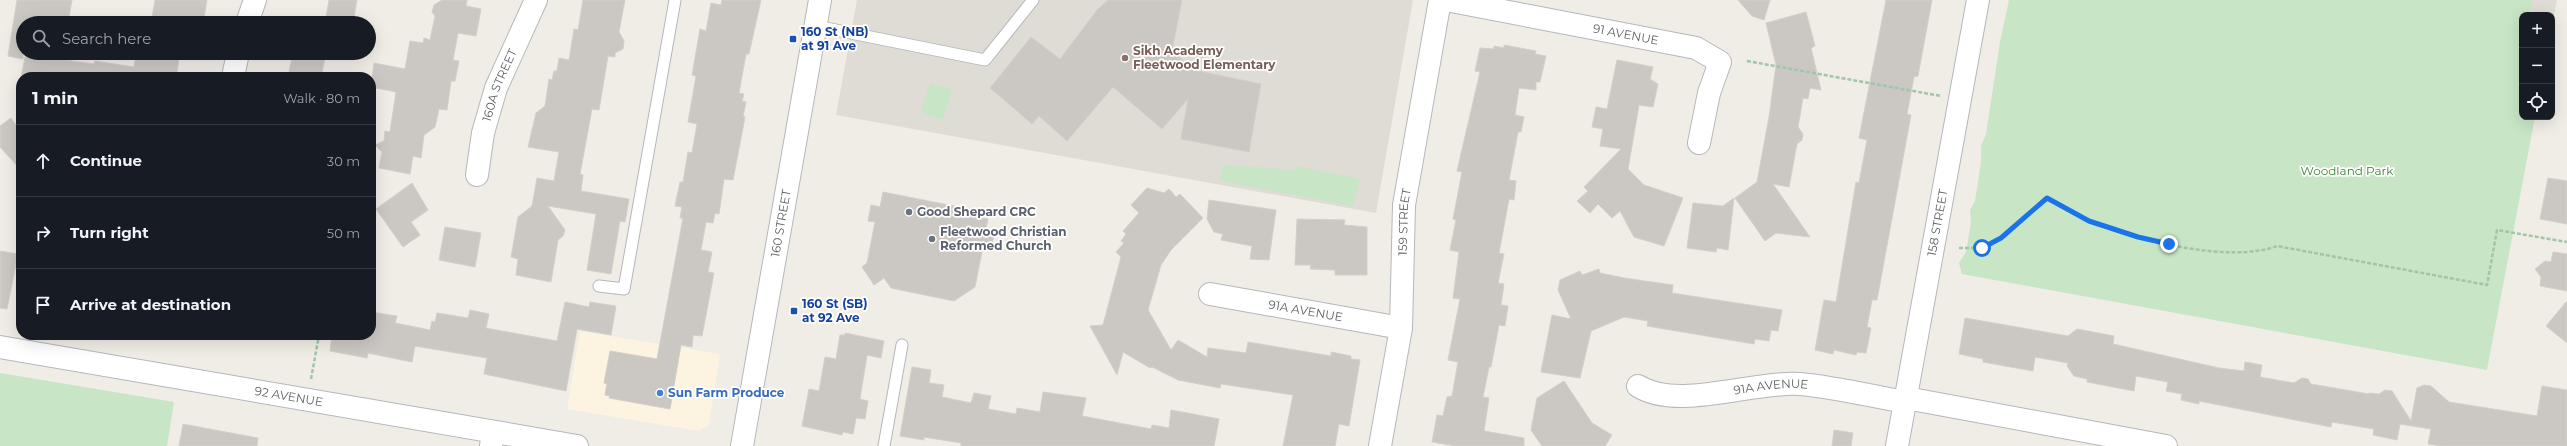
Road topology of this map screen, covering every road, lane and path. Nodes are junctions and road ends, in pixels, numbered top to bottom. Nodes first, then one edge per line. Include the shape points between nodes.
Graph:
1 (255, 0) edge
2 (536, 0) edge
3 (675, 0) edge
4 (820, 0) edge
5 (1033, 0) edge
6 (1440, 0) edge
7 (1446, 0) edge
8 (1978, 0) edge
9 (249, 16) edge
10 (816, 26) junction
11 (237, 60) edge
12 (1747, 61) dead end
13 (234, 72) edge
14 (1946, 97) dead end
15 (1699, 143) dead end
16 (477, 175) dead end
17 (2567, 242) edge
18 (1959, 248) dead end
19 (599, 286) dead end
20 (1210, 294) dead end
21 (1401, 328) junction
22 (318, 340) edge
23 (902, 345) dead end
24 (0, 347) edge
25 (311, 379) dead end
26 (1638, 386) dead end
27 (1906, 400) junction
28 (492, 439) edge
29 (577, 446) edge
30 (742, 446) edge
31 (884, 446) edge
32 (1380, 446) edge
33 (1898, 446) edge
34 (2166, 446) edge

1 - 9 street
2 - 16 street, 160A STREET via 496,88 483,133
3 - 19 lane via 624,289
4 - 10 street, 160 STREET
5 - 10 lane via 985,60
6 - 21 street, 159 STREET via 1404,205
7 - 15 street, 91 AVENUE via 1696,48 1708,54 1720,62 1709,93
8 - 27 street, 158 STREET
10 - 30 street, 160 STREET
11 - 13 street
12 - 14 path
17 - 18 path via 2498,230 2487,285 2277,246 2263,252 2231,252 2169,244 2089,221 2047,198 1993,244 1982,248
20 - 21 street, 91A AVENUE
21 - 32 street, 159 STREET
22 - 25 path
23 - 31 lane
24 - 28 street, 92 AVENUE
26 - 27 street, 91A AVENUE via 1657,394 1684,396 1777,384 1800,384
27 - 33 street, 158 STREET
27 - 34 street, 91A AVENUE
28 - 29 street, 92 AVENUE

